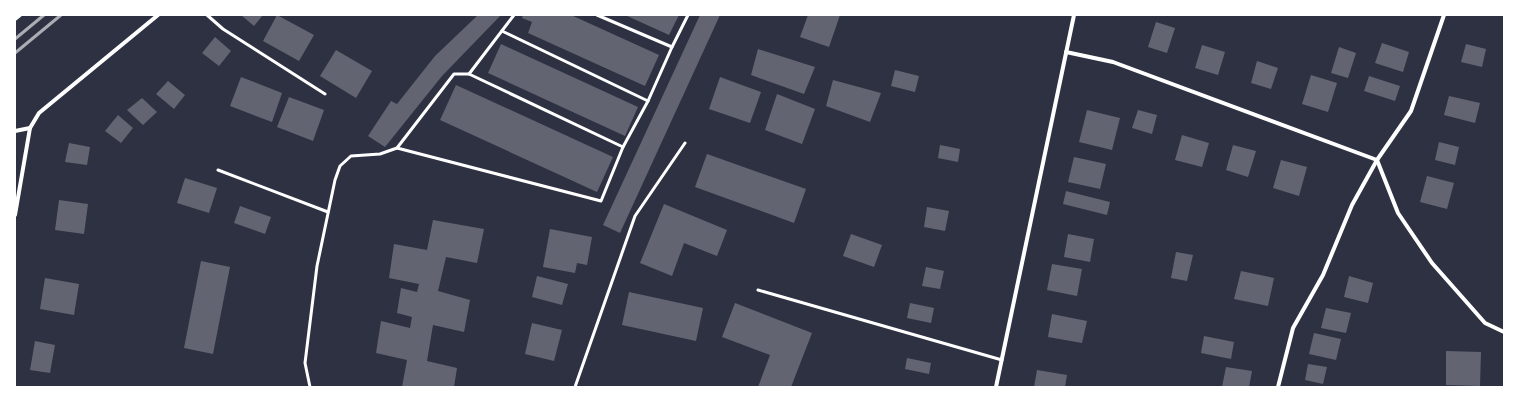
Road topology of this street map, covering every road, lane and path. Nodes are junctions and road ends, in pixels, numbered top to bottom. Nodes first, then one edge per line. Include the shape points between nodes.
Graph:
1 (20, 15) edge
2 (158, 15) edge
3 (206, 15) edge
4 (514, 15) edge
5 (598, 15) edge
6 (688, 15) edge
7 (1074, 15) edge
8 (1444, 15) edge
9 (15, 19) edge
10 (502, 30) junction
11 (672, 47) junction
12 (1066, 52) junction
13 (469, 74) junction
14 (325, 94) dead end
15 (648, 101) junction
16 (30, 128) junction
17 (15, 132) edge
18 (685, 143) dead end
19 (623, 147) junction
20 (397, 148) junction
21 (1377, 160) junction
22 (218, 170) dead end
23 (328, 212) junction
24 (15, 215) edge
25 (758, 290) dead end
26 (1504, 332) edge
27 (1002, 360) junction
28 (310, 387) edge
29 (575, 387) edge
30 (996, 387) edge
31 (1278, 387) edge

1 - 9 street
2 - 16 street via 39,113
3 - 14 lane via 223,29
4 - 10 lane
5 - 11 lane
6 - 11 lane
7 - 12 street
8 - 21 street via 1411,111
10 - 13 lane
10 - 15 lane
11 - 15 lane
12 - 21 street via 1113,62
12 - 27 street
13 - 19 lane
13 - 20 lane via 454,74
15 - 19 lane
16 - 17 street
16 - 24 street
18 - 29 lane via 636,216
19 - 20 lane via 601,201
20 - 23 lane via 380,154 351,156 340,166
21 - 26 street via 1398,213 1432,263 1485,323
21 - 31 street via 1352,205 1323,275 1293,328
22 - 23 lane
23 - 28 lane via 317,266 305,363
25 - 27 lane
27 - 30 street

